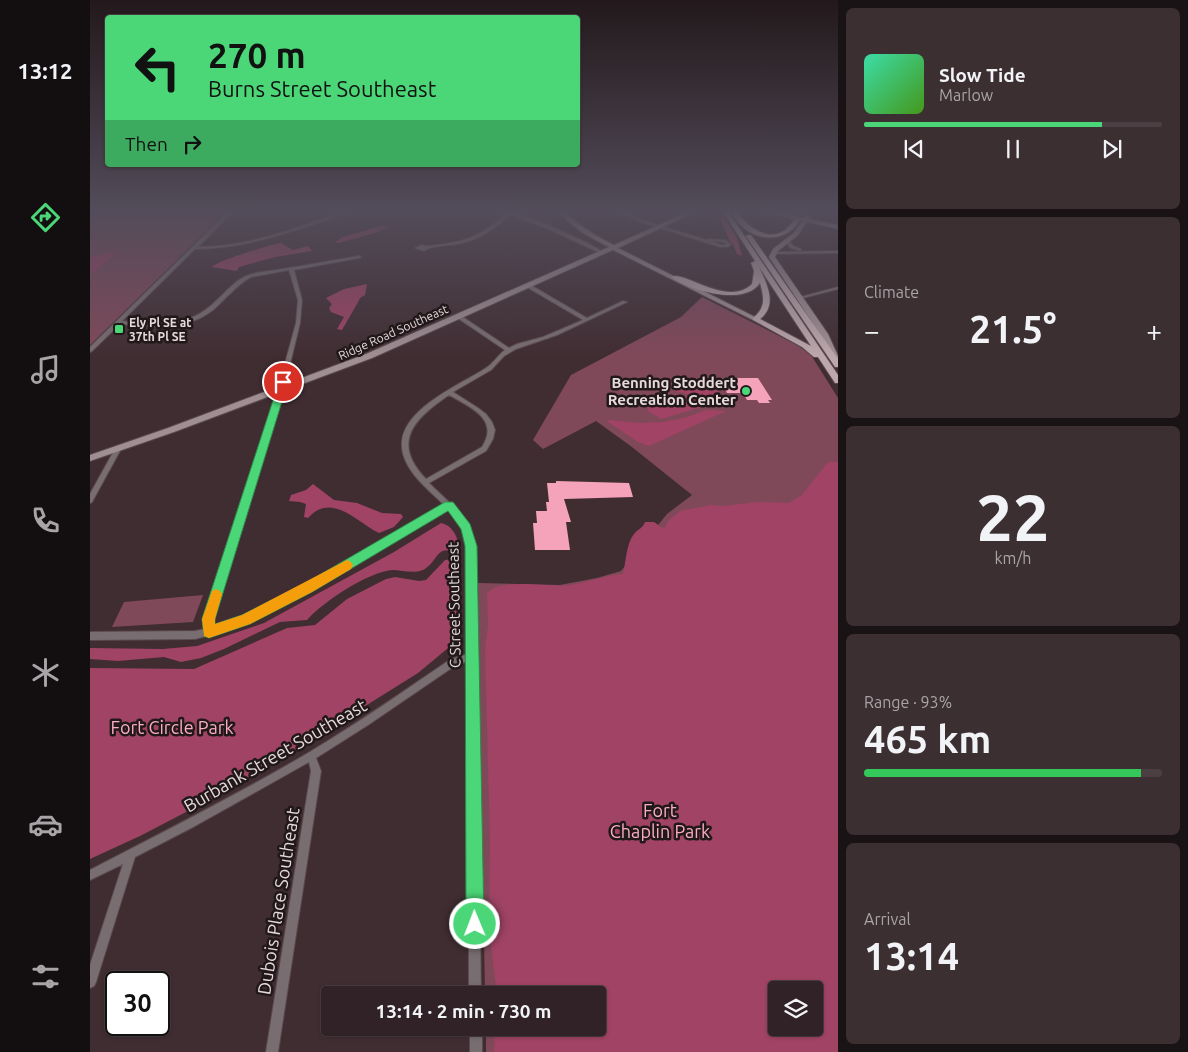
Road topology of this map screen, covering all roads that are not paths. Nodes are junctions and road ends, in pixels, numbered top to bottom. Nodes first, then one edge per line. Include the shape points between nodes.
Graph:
1 (183, 259) edge
2 (346, 259) edge
3 (585, 259) edge
4 (638, 259) edge
5 (751, 259) edge
6 (757, 259) edge
7 (764, 259) edge
8 (774, 259) edge
9 (291, 268) junction
10 (757, 271) junction
11 (674, 277) junction
12 (527, 285) junction
13 (838, 288) edge
14 (799, 298) junction
15 (625, 302) dead end
16 (461, 315) junction
17 (755, 319) junction
18 (586, 320) junction
19 (119, 322) junction
20 (90, 350) edge
21 (511, 350) junction
22 (835, 366) edge
23 (838, 381) edge
24 (281, 390) junction
25 (450, 393) junction
26 (118, 449) junction
27 (90, 458) edge
28 (426, 482) junction
29 (90, 500) edge
30 (449, 505) junction
31 (209, 632) junction
32 (90, 636) edge
33 (472, 656) junction
34 (311, 756) junction
35 (131, 854) junction
36 (90, 875) edge
37 (90, 982) edge
38 (476, 986) edge
39 (476, 1036) edge
40 (272, 1052) edge
41 (476, 1052) edge

1 - 19 street
2 - 9 street
3 - 12 main road, Ridge Road Southeast
4 - 11 main road
5 - 10 main road
6 - 22 main road
7 - 22 main road
8 - 14 main road
9 - 19 street via 258,273 244,279 208,311 187,321 160,326
9 - 24 street via 300,312
10 - 11 main road via 754,287 735,293 710,290
10 - 17 main road via 767,298 763,312
11 - 17 main road
12 - 16 main road, Ridge Road Southeast
12 - 18 street
13 - 14 street
14 - 22 main road via 824,334
15 - 18 street, C Street Southeast
16 - 21 street
16 - 24 main road, Ridge Road Southeast
17 - 22 main road via 805,345
18 - 21 street, C Street Southeast
19 - 20 street
21 - 25 street, C Street Southeast via 490,368
22 - 23 main road
24 - 26 main road, Ridge Road Southeast
24 - 31 street via 208,619
25 - 28 street, C Street Southeast via 419,414 405,437 408,460
25 - 28 street via 486,416 491,423 490,442 484,449
26 - 27 main road, Ridge Road Southeast
26 - 29 street
28 - 30 street, C Street Southeast
30 - 31 street via 300,592 245,620
30 - 33 street, C Street Southeast via 466,527 471,546
31 - 32 street via 195,635
33 - 34 street, Burbank Street Southeast via 454,662
33 - 38 street, C Street Southeast
34 - 35 street, Burbank Street Southeast
34 - 40 street, Dubois Place Southeast via 316,771
35 - 36 street, Burbank Street Southeast
35 - 37 street
39 - 41 street

